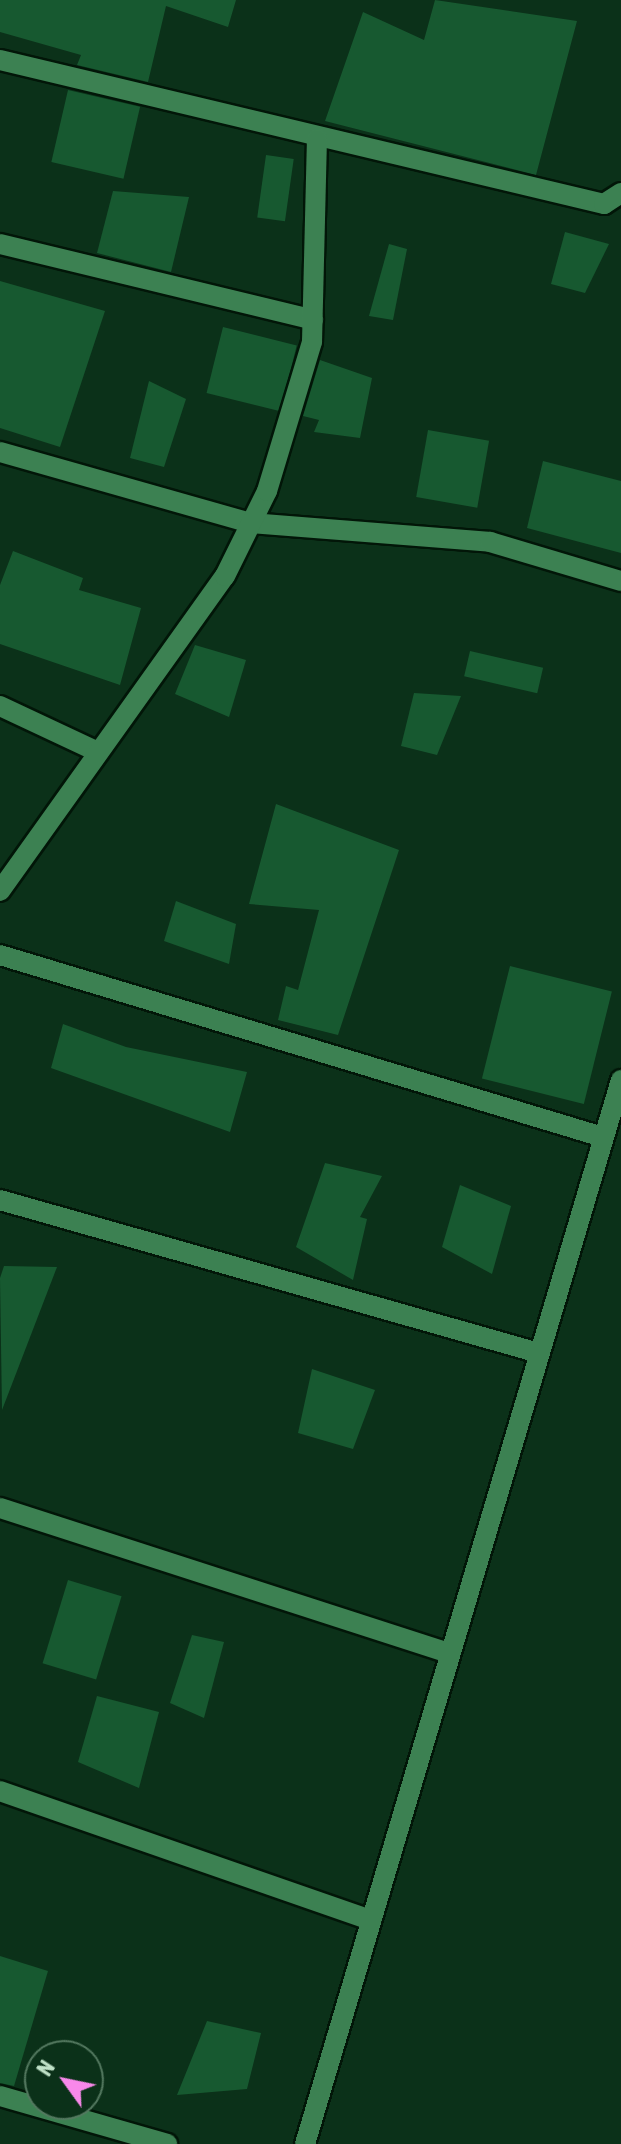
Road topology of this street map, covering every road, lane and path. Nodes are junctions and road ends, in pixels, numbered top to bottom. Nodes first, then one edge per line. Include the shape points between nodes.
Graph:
1 (0, 60) edge
2 (317, 139) junction
3 (615, 202) edge
4 (0, 244) edge
5 (313, 320) junction
6 (0, 452) edge
7 (251, 523) junction
8 (621, 581) edge
9 (0, 706) edge
10 (96, 751) junction
11 (0, 891) edge
12 (0, 955) edge
13 (621, 1080) edge
14 (603, 1137) junction
15 (0, 1200) edge
16 (539, 1353) junction
17 (0, 1508) edge
18 (450, 1653) junction
19 (0, 1791) edge
20 (371, 1920) junction
21 (0, 2096) edge
22 (167, 2144) edge
23 (305, 2144) edge

1 - 2 street
2 - 3 street
2 - 5 street
4 - 5 street
5 - 7 street via 272,476
6 - 7 street
7 - 8 street via 490,542
7 - 10 street via 225,576
9 - 10 street
10 - 11 street
12 - 14 street
13 - 14 street
14 - 16 street
15 - 16 street
16 - 18 street
17 - 18 street
18 - 20 street
19 - 20 street
20 - 23 street
21 - 22 street

